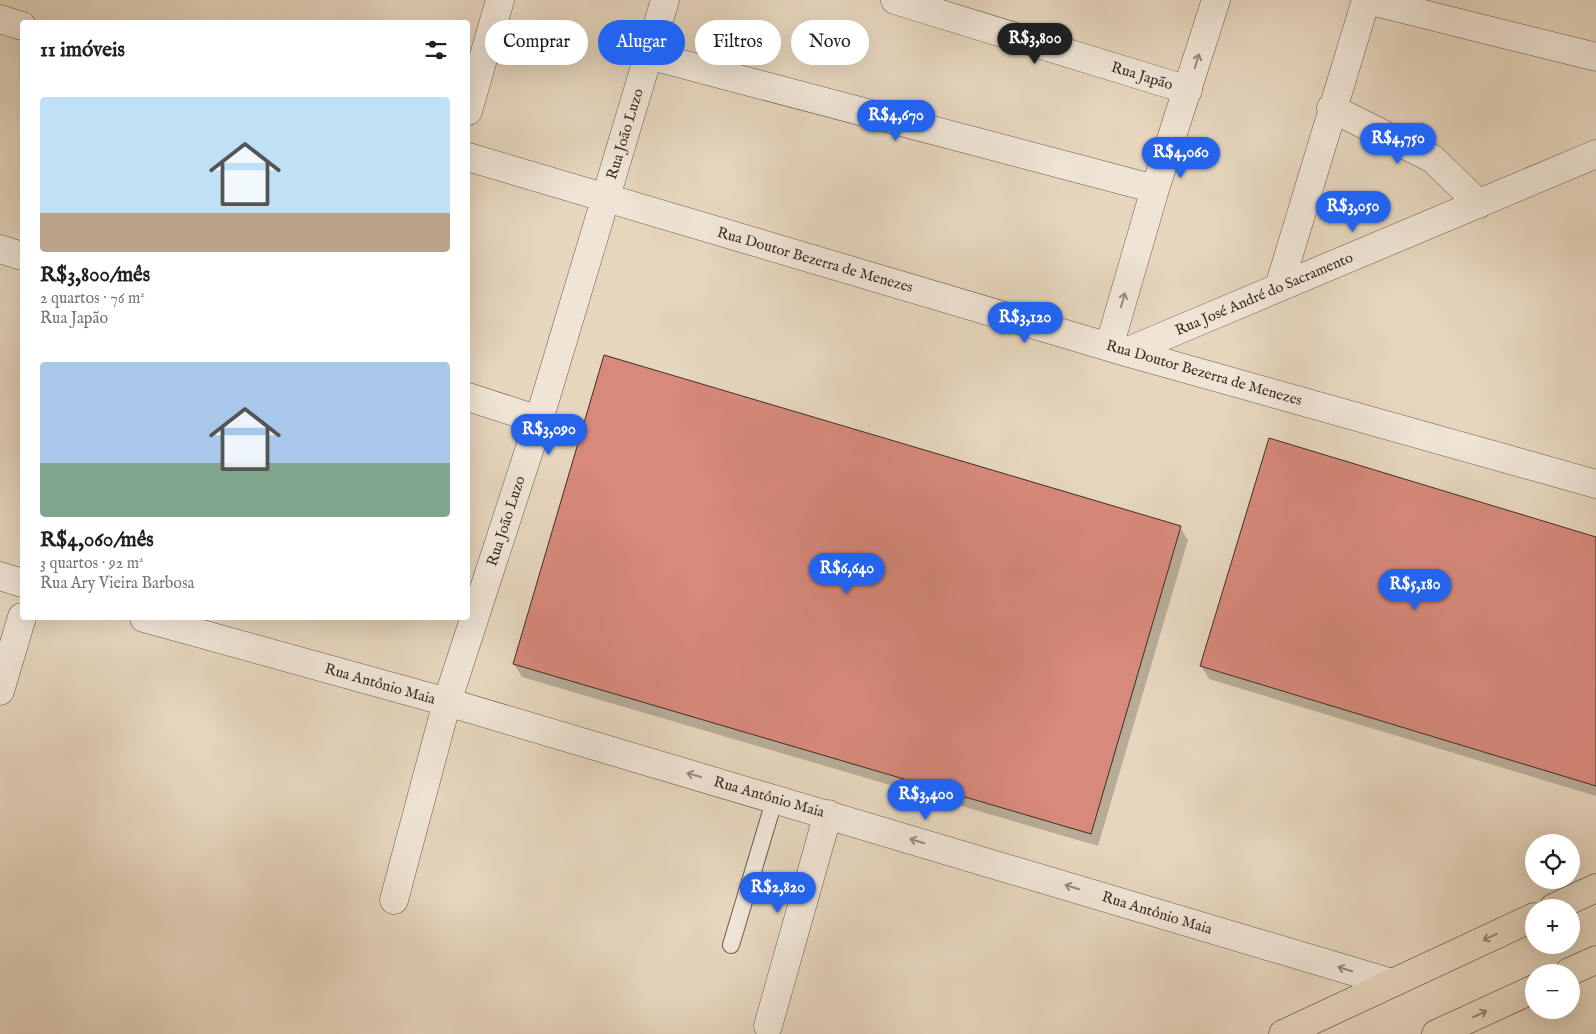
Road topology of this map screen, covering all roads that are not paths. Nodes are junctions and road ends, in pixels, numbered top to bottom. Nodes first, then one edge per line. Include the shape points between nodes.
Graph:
1 (500, 0) edge
2 (665, 0) edge
3 (895, 0) edge
4 (1216, 0) edge
5 (1366, 0) edge
6 (0, 20) edge
7 (659, 20) edge
8 (20, 25) edge
9 (1596, 57) edge
10 (645, 65) edge
11 (685, 65) edge
12 (1188, 90) junction
13 (470, 104) edge
14 (1331, 108) junction
15 (1596, 154) edge
16 (470, 158) edge
17 (1155, 189) junction
18 (605, 198) junction
19 (1479, 204) junction
20 (0, 249) edge
21 (20, 255) edge
22 (1279, 287) junction
23 (1118, 349) junction
24 (470, 399) edge
25 (538, 420) junction
26 (1596, 484) edge
27 (0, 576) edge
28 (20, 582) edge
29 (21, 620) edge
30 (151, 620) edge
31 (0, 691) edge
32 (447, 702) junction
33 (775, 798) junction
34 (828, 814) junction
35 (1596, 888) edge
36 (1572, 899) edge
37 (394, 900) dead end
38 (1525, 921) edge
39 (731, 945) dead end
40 (1596, 960) edge
41 (1580, 967) edge
42 (1392, 983) junction
43 (1525, 993) edge
44 (768, 1026) dead end
45 (1283, 1034) edge
46 (1436, 1034) edge

1 - 13 street
2 - 7 street, Rua João Luzo
3 - 12 street, Rua Japão
12 -> 4 street
5 - 9 street
5 - 14 street
6 - 8 street
10 - 18 street, Rua João Luzo
11 - 17 street
12 - 17 street
14 - 19 street via 1433,159
14 - 22 street
15 - 19 street, Rua José André do Sacramento
16 - 18 street, Rua Doutor Bezerra de Menezes
23 -> 17 street
18 - 23 street, Rua Doutor Bezerra de Menezes
18 - 25 street, Rua João Luzo
19 - 22 street, Rua José André do Sacramento
20 - 21 street
22 - 23 street, Rua José André do Sacramento
23 - 26 street, Rua Doutor Bezerra de Menezes
24 - 25 street
25 - 32 street, Rua João Luzo
27 - 28 street
29 - 31 street
30 - 32 street, Rua Antônio Maia
33 -> 32 street, Rua Antônio Maia
32 - 37 street, Rua João Luzo
33 - 34 street, Rua Antônio Maia
33 - 39 lane
42 -> 34 street, Rua Antônio Maia
34 - 44 street
35 - 36 main road
38 -> 42 main road
40 - 41 main road
42 - 45 main road
46 -> 43 main road

